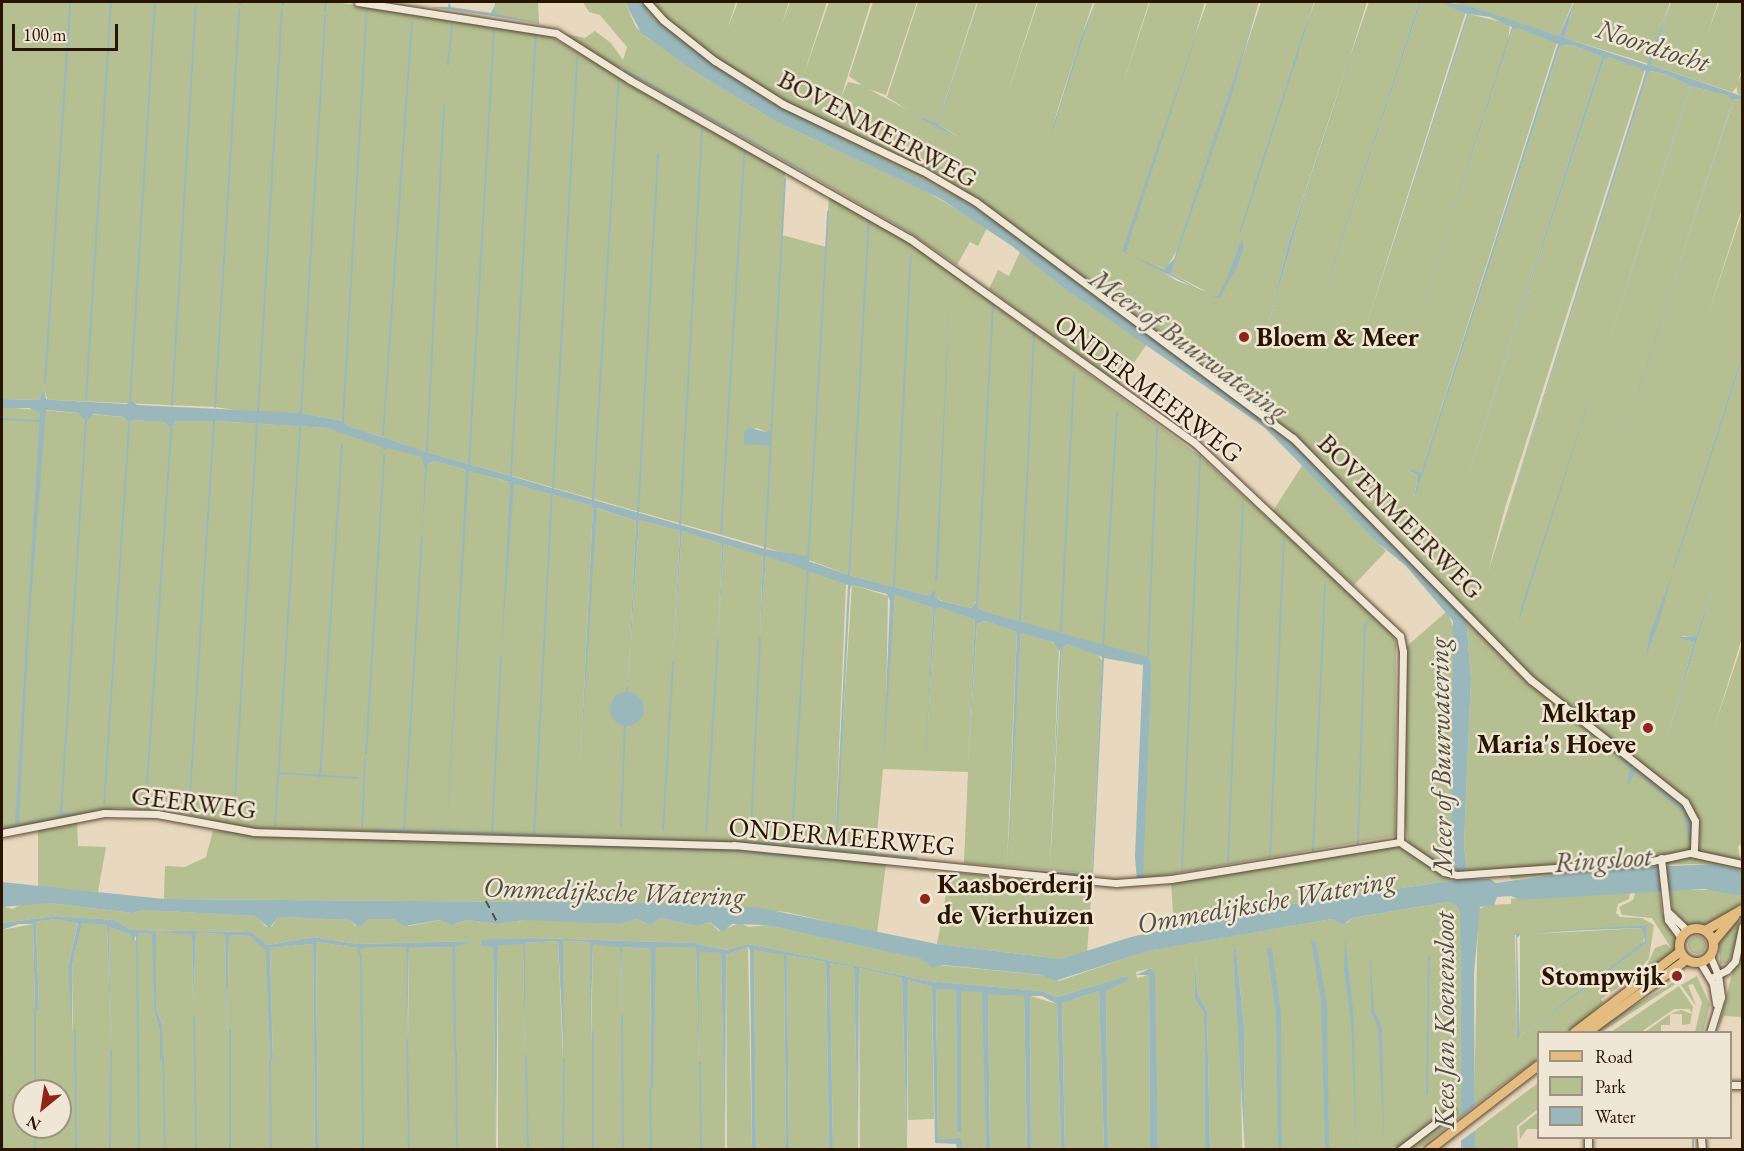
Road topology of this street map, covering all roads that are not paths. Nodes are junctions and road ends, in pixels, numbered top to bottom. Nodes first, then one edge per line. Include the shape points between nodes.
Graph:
1 (358, 2) edge
2 (647, 2) edge
3 (2, 833) edge
4 (383, 836) joint
5 (1400, 842) junction
6 (1694, 853) junction
7 (1662, 862) junction
8 (1743, 864) edge
9 (1740, 910) edge
10 (1743, 927) edge
11 (1705, 930) junction
12 (1684, 934) junction
13 (1713, 941) junction
14 (1680, 951) junction
15 (1710, 956) junction
16 (1686, 959) junction
17 (1700, 962) junction
18 (1714, 976) junction
19 (1575, 1031) edge
20 (1588, 1031) edge
21 (1710, 1031) edge
22 (1537, 1067) edge
23 (1451, 1111) dead end
24 (1400, 1149) edge
25 (1428, 1149) edge

1 - 5 street, ONDERMEERWEG via 556,33 910,239 1194,442 1396,630 1403,651
2 - 6 street, BOVENMEERWEG via 663,20 715,61 783,104 923,171 976,202 1293,438 1532,680 1685,802 1695,821
3 - 4 street, GEERWEG via 104,813 184,817 254,832
4 - 5 street, ONDERMEERWEG via 734,845 1116,883 1171,879
5 - 7 street via 1444,872 1459,875
6 - 7 street
6 - 8 street
7 - 12 street via 1667,911
9 - 11 main road
9 - 13 main road
10 - 18 street via 1735,961
11 - 12 main road
11 - 13 main road
12 - 14 main road
13 - 15 main road
14 - 16 main road
14 - 19 main road
15 - 17 main road
15 - 18 street
16 - 17 main road
16 - 20 main road
17 - 18 street
18 - 21 street via 1716,1010
22 - 25 main road
23 - 24 street

